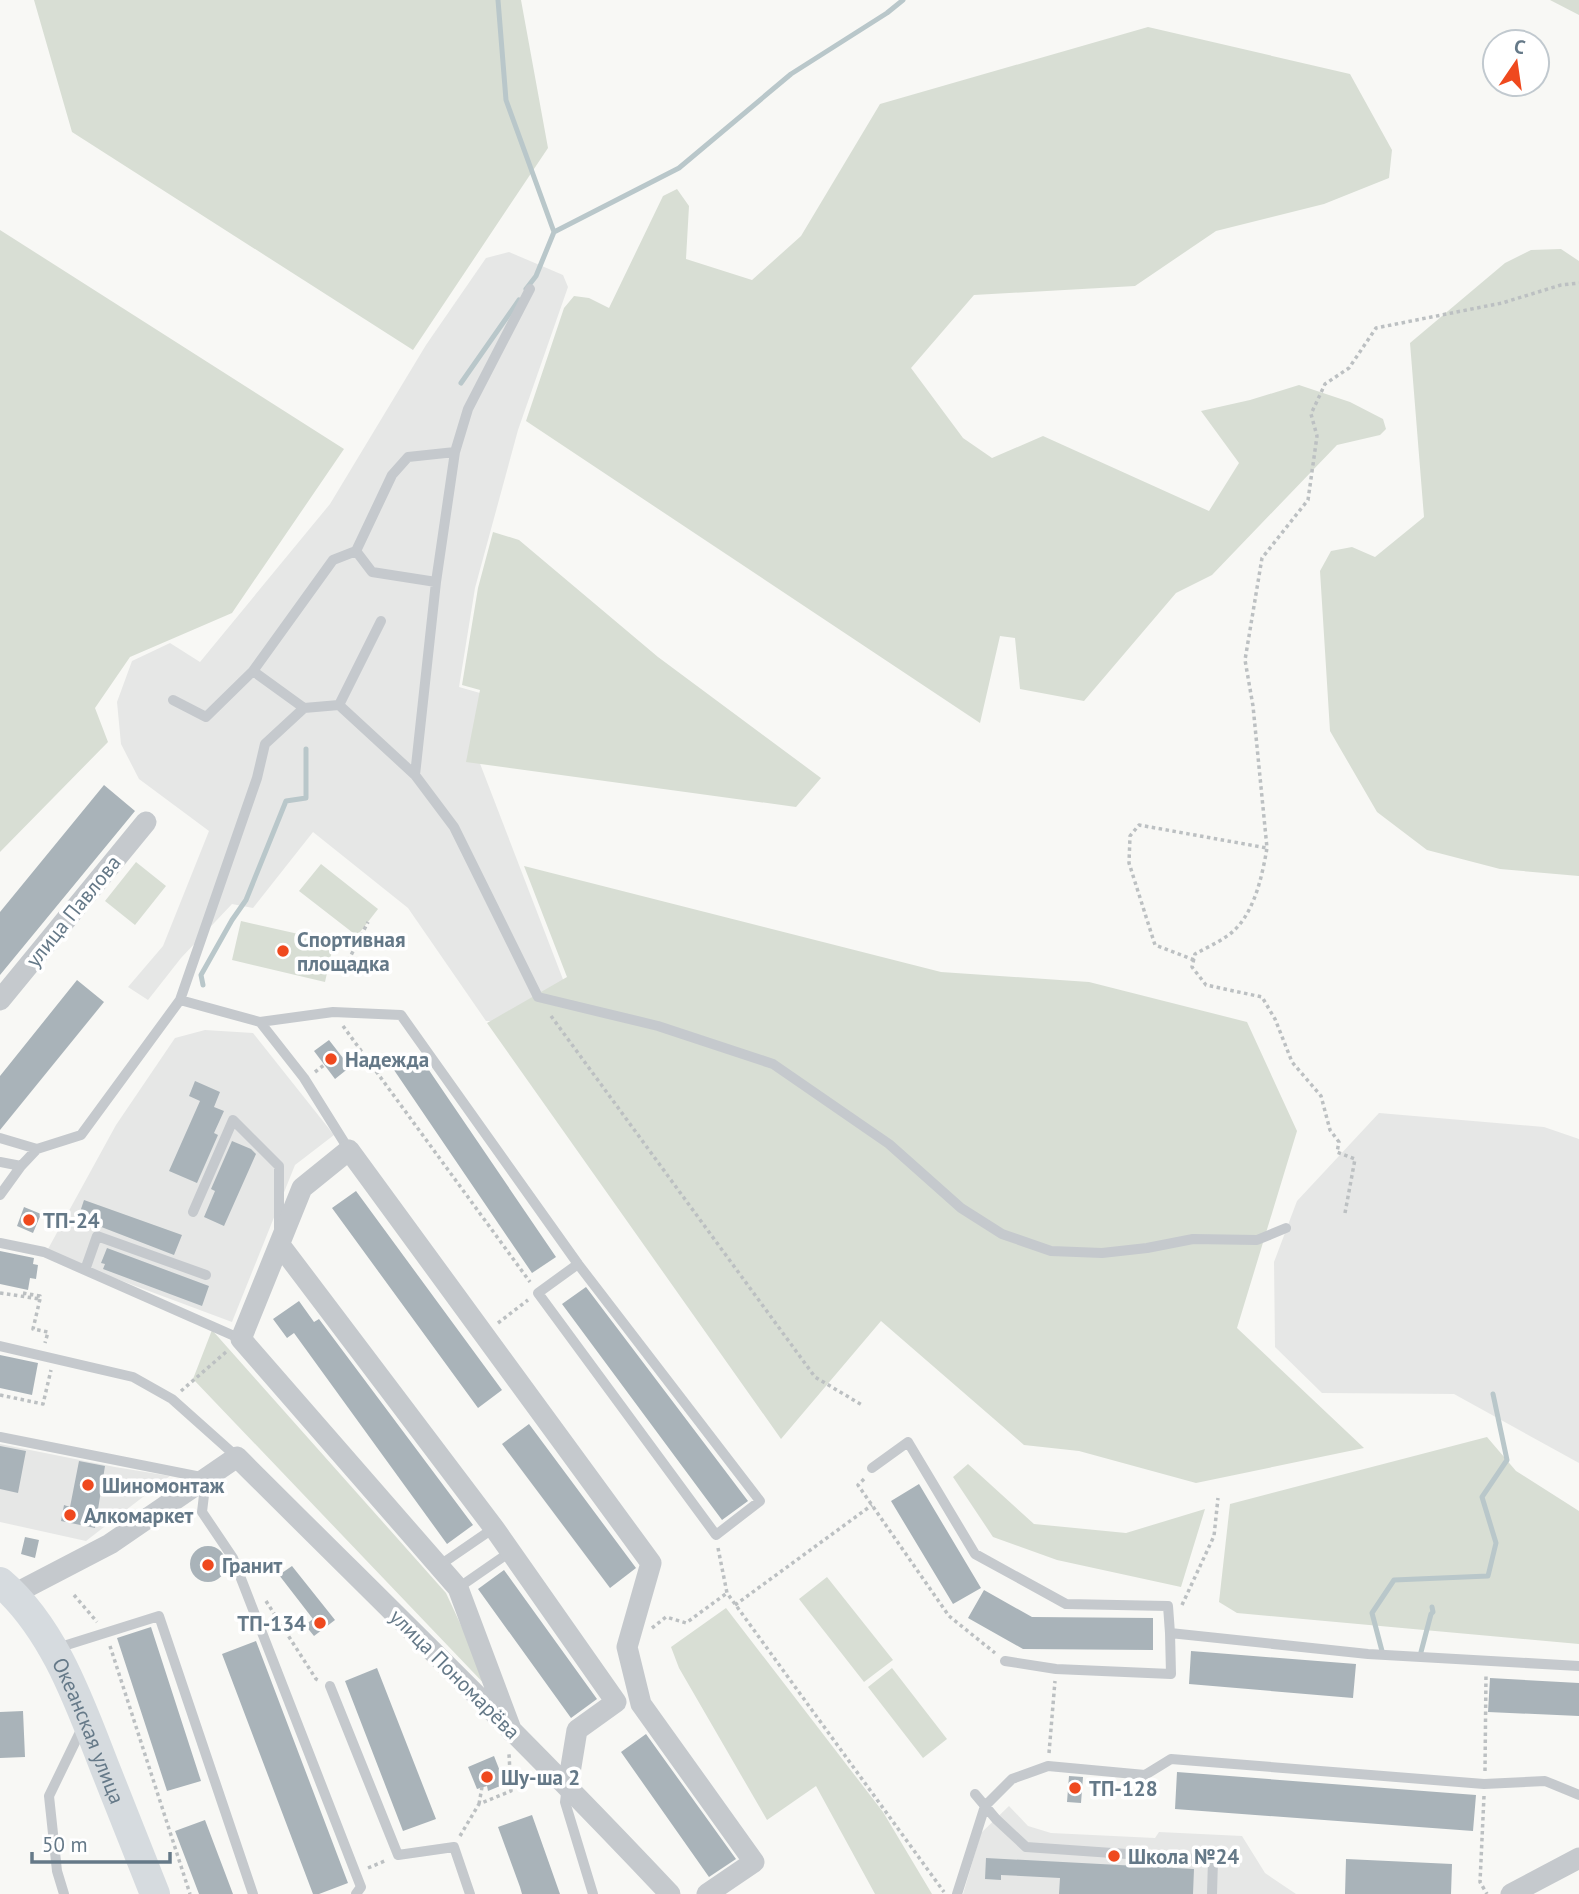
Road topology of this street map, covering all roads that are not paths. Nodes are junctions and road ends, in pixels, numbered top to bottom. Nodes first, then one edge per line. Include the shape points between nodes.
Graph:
1 (530, 289) dead end
2 (455, 452) junction
3 (356, 551) junction
4 (436, 582) junction
5 (380, 621) dead end
6 (253, 671) junction
7 (173, 700) dead end
8 (339, 705) junction
9 (304, 708) junction
10 (415, 775) junction
11 (146, 822) dead end
12 (0, 1000) edge
13 (180, 1000) junction
14 (260, 1022) junction
15 (0, 1138) edge
16 (37, 1149) junction
17 (349, 1150) junction
18 (0, 1162) edge
19 (21, 1166) junction
20 (0, 1195) edge
21 (193, 1212) dead end
22 (1286, 1228) dead end
23 (0, 1243) edge
24 (280, 1245) junction
25 (578, 1264) junction
26 (85, 1270) junction
27 (206, 1275) dead end
28 (241, 1339) junction
29 (0, 1346) edge
30 (0, 1437) edge
31 (237, 1457) junction
32 (872, 1468) road end
33 (206, 1478) junction
34 (494, 1528) junction
35 (510, 1552) junction
36 (440, 1565) junction
37 (7, 1588) edge
38 (458, 1588) junction
39 (1170, 1633) junction
40 (53, 1649) junction
41 (1005, 1661) road end
42 (1579, 1667) edge
43 (330, 1686) road end
44 (86, 1720) junction
45 (511, 1740) junction
46 (568, 1785) junction
47 (975, 1794) dead end
48 (1579, 1796) edge
49 (985, 1806) junction
50 (1579, 1858) edge
51 (64, 1894) edge
52 (155, 1894) edge
53 (253, 1894) edge
54 (356, 1894) edge
55 (470, 1894) edge
56 (593, 1894) edge
57 (670, 1894) edge
58 (707, 1894) edge
59 (957, 1894) edge
60 (1212, 1894) edge
61 (1511, 1894) edge

1 - 2 lane via 468,409
2 - 3 lane via 408,457 392,475
2 - 4 lane
3 - 4 lane via 372,572
3 - 6 lane via 332,560
4 - 10 lane
5 - 8 lane
6 - 7 lane via 206,717
6 - 9 lane
8 - 9 lane
8 - 10 lane
9 - 13 lane via 265,744
10 - 22 lane via 454,827 538,997 658,1026 773,1064 889,1144 961,1208 1002,1234 1051,1251 1102,1253 1193,1238 1257,1240
11 - 12 street, улица Павлова
13 - 14 lane
13 - 16 lane via 81,1135
14 - 17 lane via 304,1078
14 - 25 lane via 333,1012 401,1015
15 - 16 lane
16 - 19 lane
17 - 24 street via 302,1188
17 - 58 street via 650,1563 627,1647 641,1704 754,1862
18 - 19 lane
19 - 20 lane
21 - 24 lane via 233,1120 279,1166
23 - 26 lane via 44,1252
24 - 28 street
24 - 34 street
25 - 25 lane via 760,1501 716,1535 538,1293
26 - 27 lane via 97,1236
26 - 28 lane
28 - 36 street
29 - 31 lane via 133,1377 172,1399
30 - 33 lane
31 - 33 street
31 - 45 street, улица Пономарёва
32 - 39 lane via 908,1442 975,1554 1066,1604 1168,1606
33 - 37 street via 110,1544
33 - 54 lane via 202,1512 240,1575 361,1886
34 - 35 street
34 - 36 lane
35 - 38 lane
35 - 46 street via 616,1702 577,1730
36 - 38 street
37 - 40 main road, Океанская улица
38 - 45 street
39 - 41 lane via 1171,1674 1056,1669
39 - 42 lane via 1368,1654
40 - 44 main road, Океанская улица
40 - 53 lane via 159,1616
43 - 55 lane via 398,1855 454,1847
44 - 51 lane via 49,1796
44 - 52 main road, Океанская улица
45 - 46 street, улица Пономарёва
46 - 56 lane via 565,1802
46 - 57 street, улица Пономарёва
47 - 49 lane
48 - 49 lane via 1545,1781 1484,1784 1171,1759 1145,1775 1048,1766 1012,1779
49 - 59 lane
49 - 60 lane via 1026,1847 1213,1860
50 - 61 street

